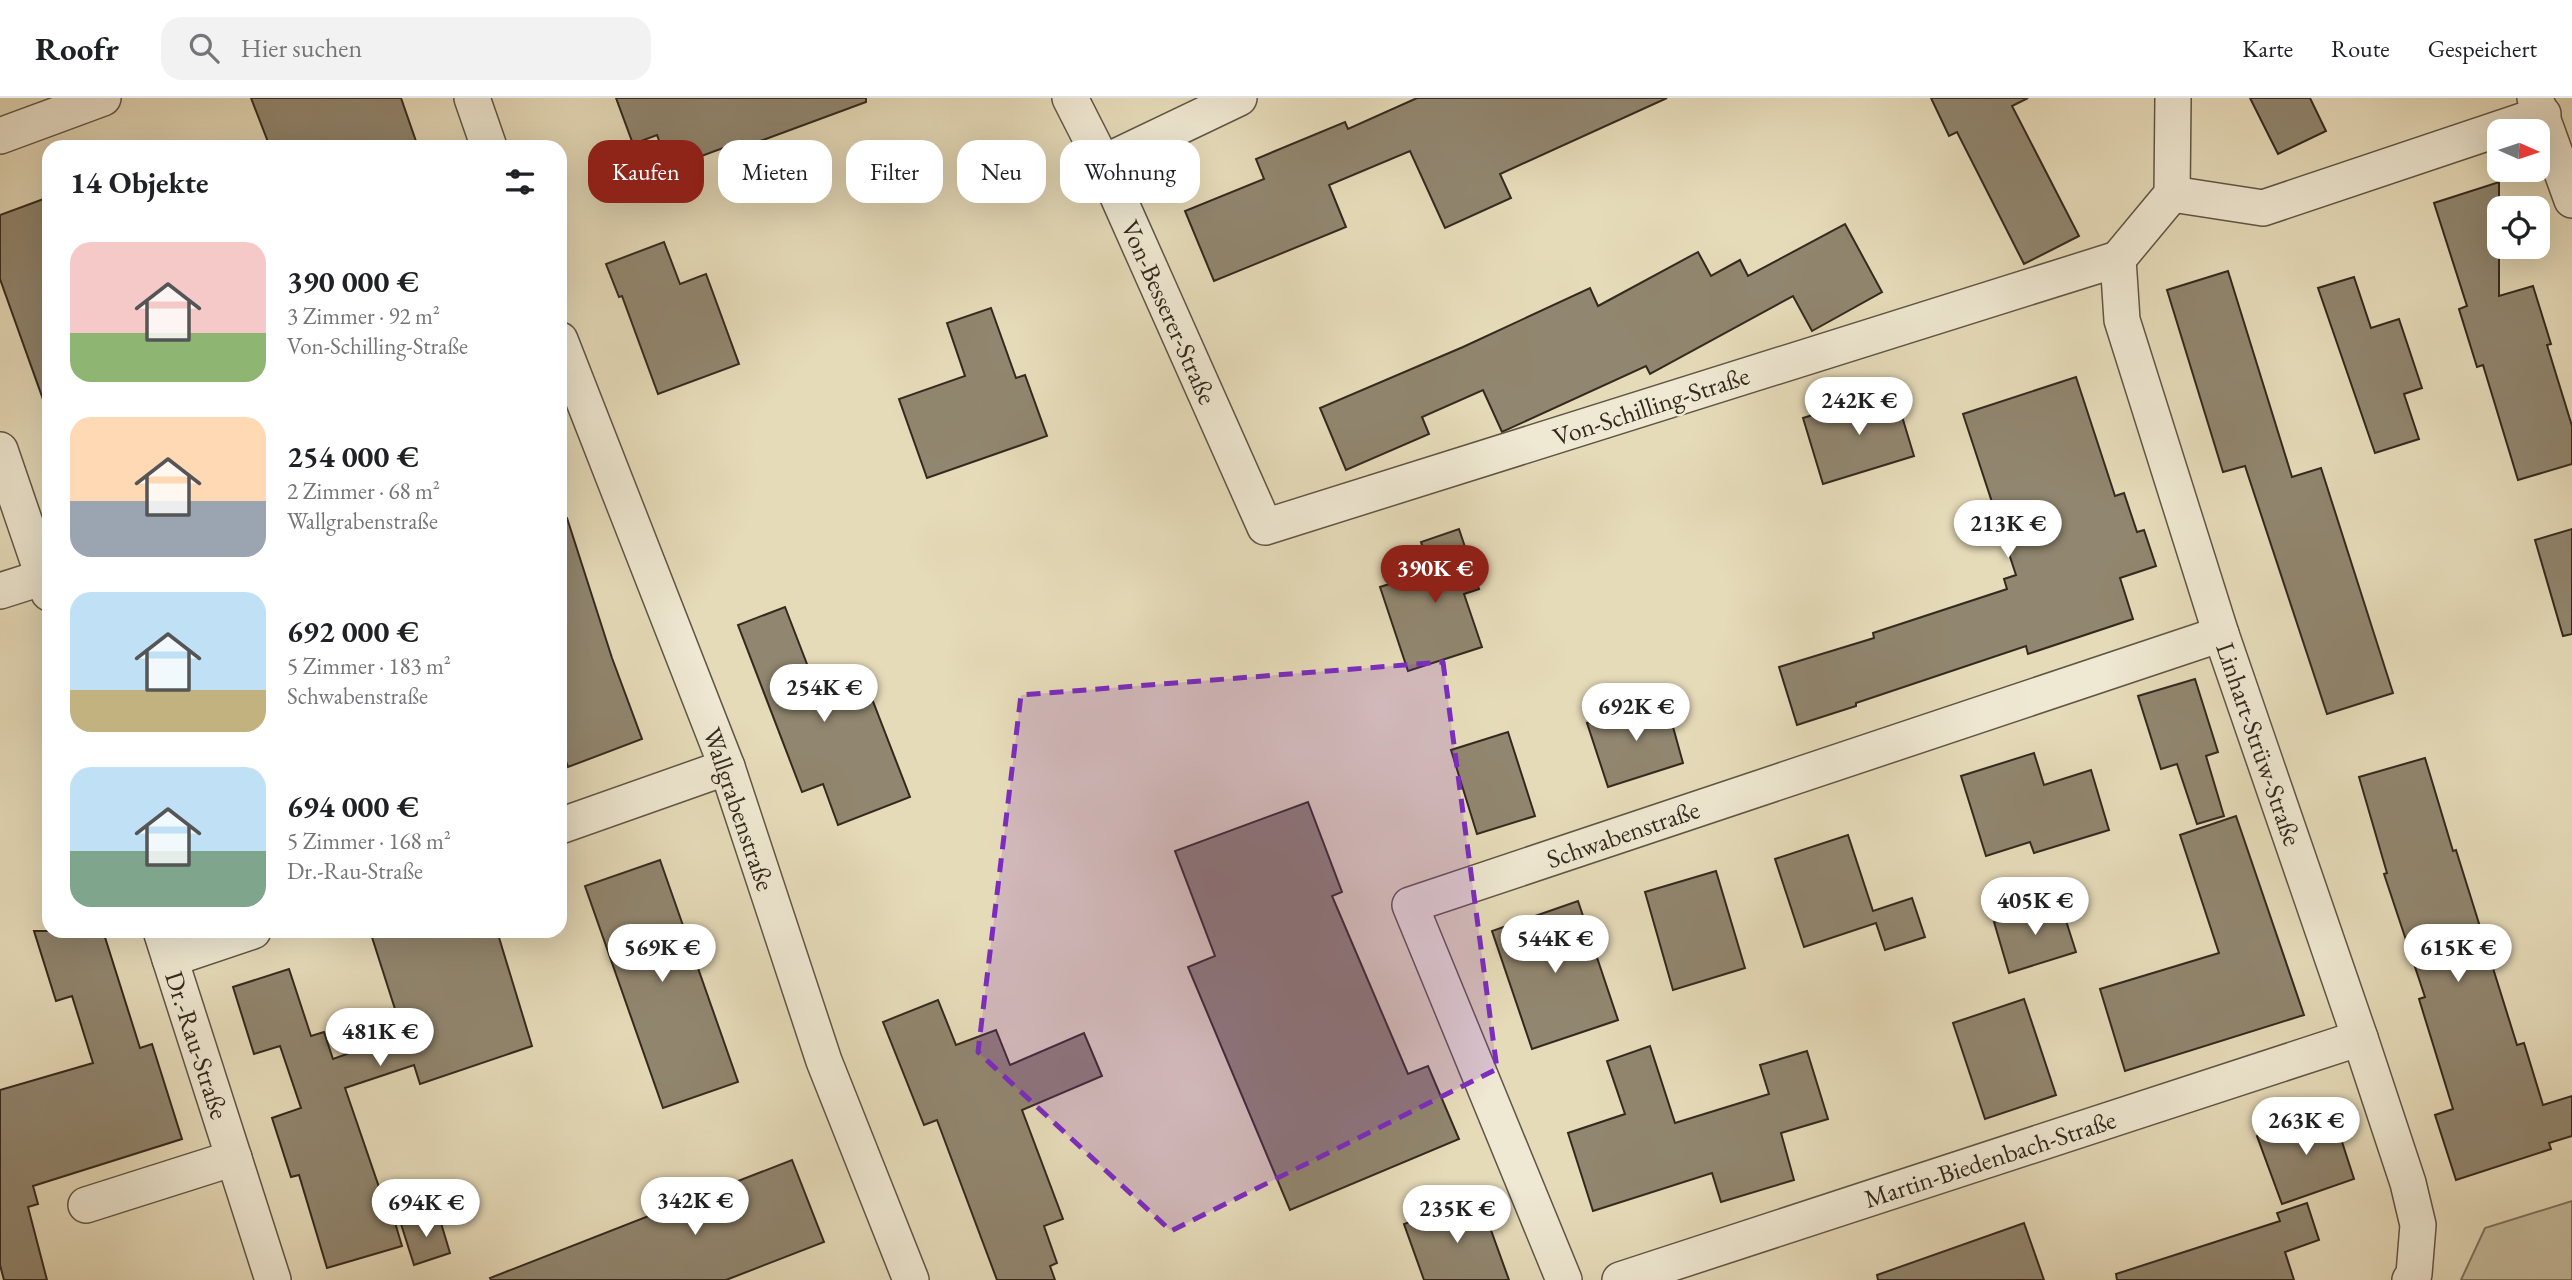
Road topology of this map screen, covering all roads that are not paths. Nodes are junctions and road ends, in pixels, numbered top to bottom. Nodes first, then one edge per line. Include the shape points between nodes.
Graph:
1 (103, 98) edge
2 (472, 98) edge
3 (1070, 98) edge
4 (1238, 98) edge
5 (2173, 98) edge
6 (2539, 106) edge
7 (0, 136) edge
8 (487, 140) edge
9 (1091, 140) edge
10 (1151, 140) edge
11 (2172, 194) junction
12 (2572, 200) edge
13 (1121, 203) edge
14 (2118, 259) junction
15 (567, 358) edge
16 (0, 450) edge
17 (1265, 527) joint
18 (42, 573) edge
19 (42, 586) edge
20 (0, 591) edge
21 (2221, 634) junction
22 (727, 767) junction
23 (567, 824) edge
24 (209, 938) edge
25 (165, 945) edge
26 (2360, 1038) junction
27 (234, 1158) junction
28 (86, 1205) dead end
29 (273, 1280) edge
30 (911, 1280) edge
31 (1564, 1280) edge
32 (1620, 1280) edge
33 (2410, 1280) edge

1 - 7 street
2 - 8 street
3 - 9 street, Von-Besserer-Straße
4 - 10 street
5 - 11 street
6 - 11 street via 2263,208
6 - 12 street
11 - 14 street
13 - 17 street, Von-Besserer-Straße
14 - 17 street, Von-Schilling-Straße
14 - 21 street, Linhart-Strüw-Straße via 2122,320
15 - 22 street, Wallgrabenstraße
16 - 18 street
19 - 20 street
21 - 26 street, Linhart-Strüw-Straße
21 - 31 street, Schwabenstraße via 1410,905
22 - 23 street
22 - 30 street, Wallgrabenstraße via 824,1060
24 - 25 street
25 - 27 street, Dr.-Rau-Straße
26 - 32 street, Martin-Biedenbach-Straße
26 - 33 street, Linhart-Strüw-Straße via 2418,1226
27 - 28 street
27 - 29 street, Dr.-Rau-Straße

